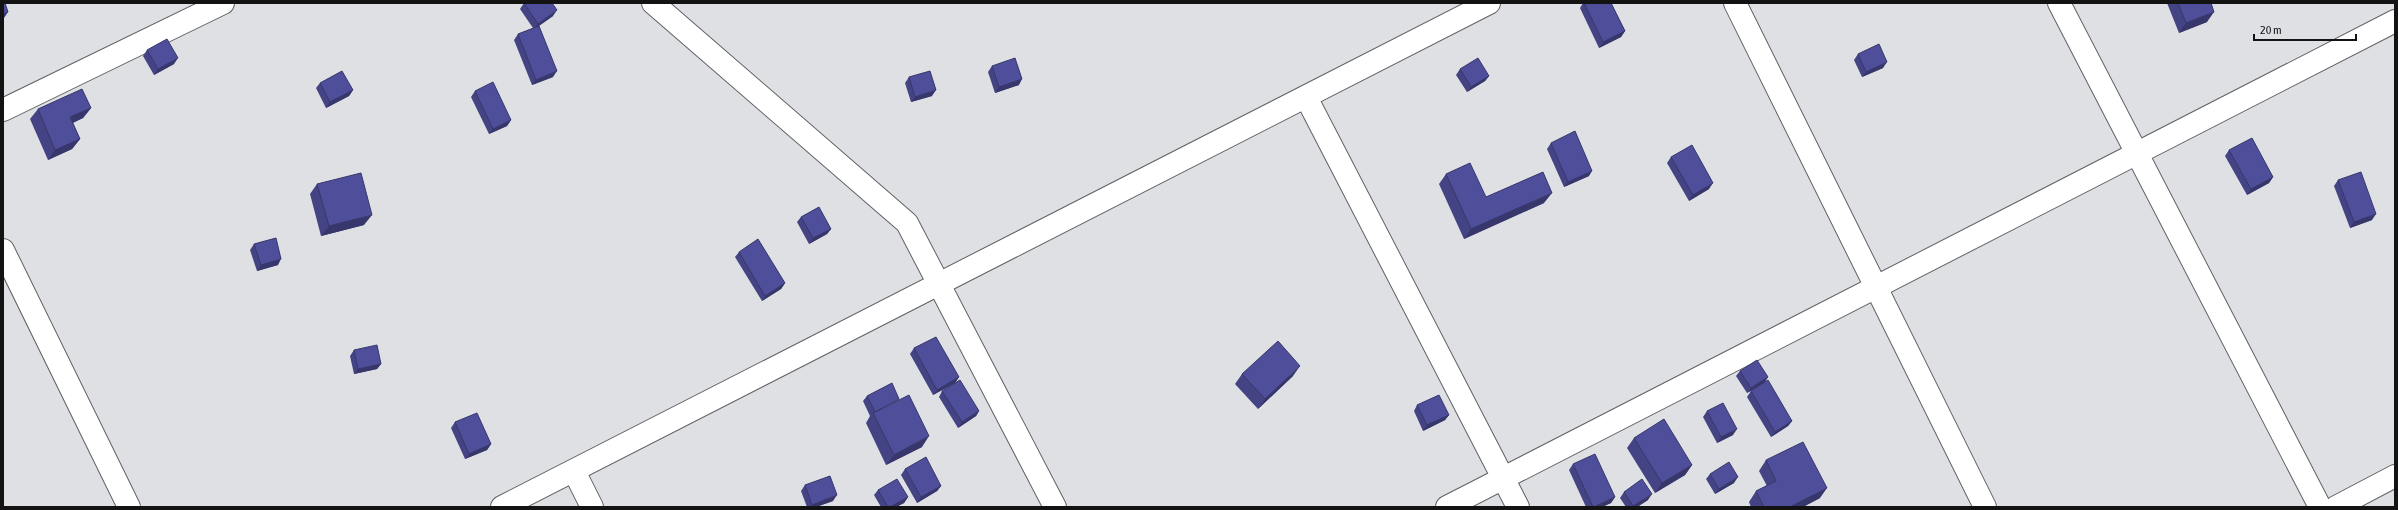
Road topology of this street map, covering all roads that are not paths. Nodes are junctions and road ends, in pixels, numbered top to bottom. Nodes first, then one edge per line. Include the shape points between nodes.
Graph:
1 (223, 3) edge
2 (653, 3) edge
3 (1489, 3) edge
4 (1735, 3) edge
5 (2059, 3) edge
6 (2395, 21) edge
7 (1306, 97) junction
8 (3, 110) edge
9 (2137, 153) junction
10 (3, 250) edge
11 (938, 284) junction
12 (1876, 287) junction
13 (574, 471) junction
14 (2395, 476) edge
15 (1503, 478) junction
16 (129, 507) edge
17 (502, 507) edge
18 (592, 507) edge
19 (1055, 507) edge
20 (1447, 507) edge
21 (1518, 507) edge
22 (1985, 507) edge
23 (2320, 507) edge
24 (2336, 507) edge

1 - 8 street
2 - 11 street via 907,223
3 - 7 street
4 - 12 street
5 - 9 street
6 - 9 street
7 - 11 street
7 - 15 street
9 - 12 street
9 - 23 street
10 - 16 street
11 - 13 street
11 - 19 street
12 - 15 street
12 - 22 street
13 - 17 street
13 - 18 street
14 - 24 street
15 - 20 street
15 - 21 street

